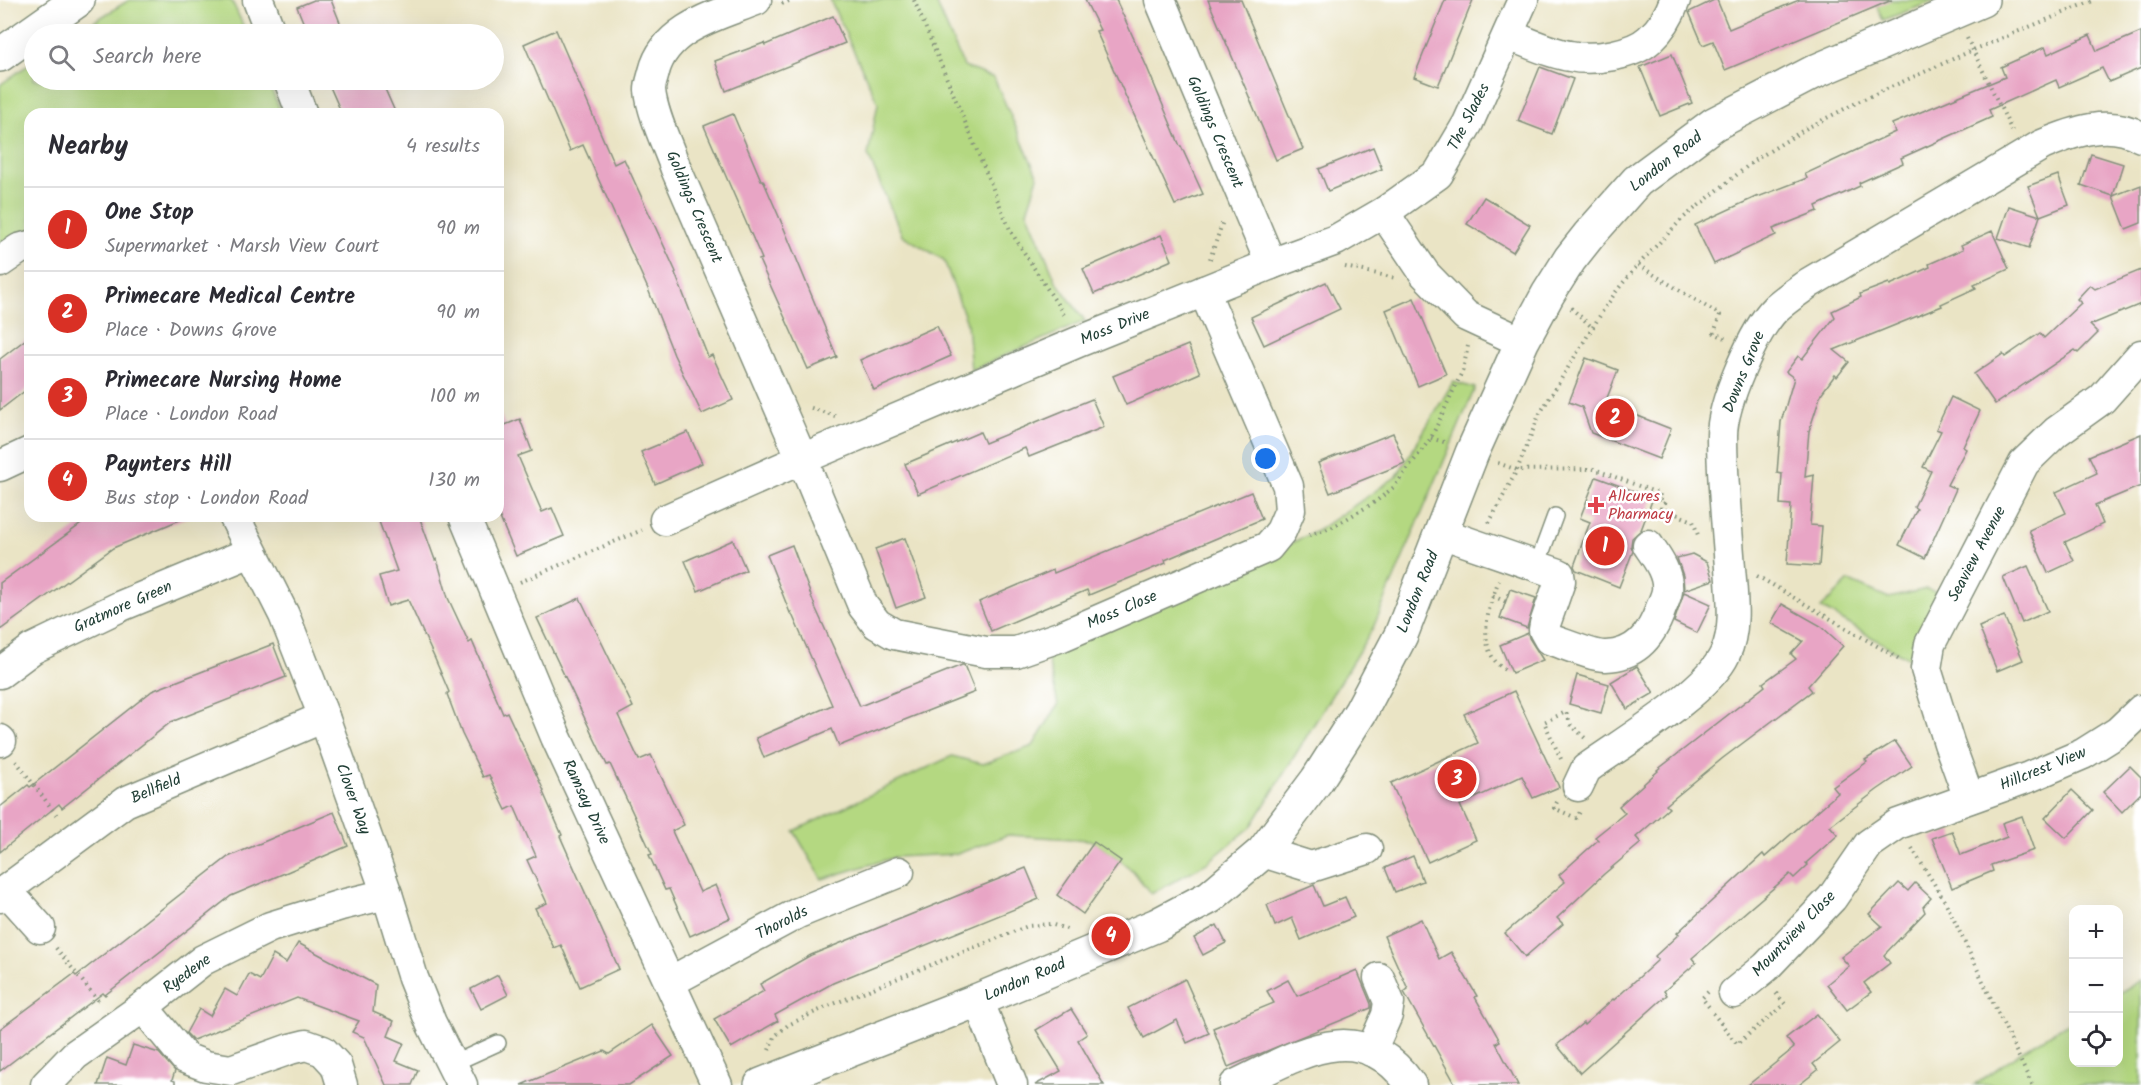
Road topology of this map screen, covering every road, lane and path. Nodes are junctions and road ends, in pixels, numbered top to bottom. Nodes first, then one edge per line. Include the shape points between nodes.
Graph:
1 (78, 0) edge
2 (258, 0) edge
3 (791, 0) edge
4 (914, 0) edge
5 (1160, 0) edge
6 (1524, 0) edge
7 (1675, 0) edge
8 (2095, 0) edge
9 (768, 2) edge
10 (1968, 6) edge
11 (44, 24) edge
12 (267, 24) edge
13 (1508, 35) junction
14 (24, 38) edge
15 (1973, 50) junction
16 (0, 55) edge
17 (293, 90) edge
18 (300, 108) edge
19 (2141, 137) edge
20 (2025, 155) junction
21 (1386, 211) junction
22 (1224, 218) dead end
23 (24, 248) edge
24 (0, 262) edge
25 (1271, 264) junction
26 (1638, 265) junction
27 (1341, 267) dead end
28 (1398, 279) dead end
29 (1206, 280) junction
30 (1469, 341) dead end
31 (1078, 342) junction
32 (1522, 342) junction
33 (1750, 350) junction
34 (2141, 355) edge
35 (802, 405) dead end
36 (844, 420) dead end
37 (1472, 453) junction
38 (24, 455) edge
39 (802, 459) junction
40 (0, 466) edge
41 (1594, 469) dead end
42 (1517, 470) junction
43 (1555, 516) dead end
44 (665, 520) joint
45 (237, 522) edge
46 (467, 522) edge
47 (1442, 533) junction
48 (1476, 545) junction
49 (1648, 545) dead end
50 (1268, 547) junction
51 (251, 552) junction
52 (1537, 565) junction
53 (1500, 577) dead end
54 (496, 592) junction
55 (1493, 596) junction
56 (1506, 602) dead end
57 (1873, 643) dead end
58 (1910, 667) dead end
59 (1508, 672) dead end
60 (0, 673) edge
61 (2141, 710) edge
62 (324, 717) junction
63 (0, 741) edge
64 (1578, 786) dead end
65 (1969, 798) junction
66 (1898, 824) junction
67 (75, 839) junction
68 (1367, 849) dead end
69 (1263, 852) junction
70 (899, 872) dead end
71 (3, 894) edge
72 (387, 894) junction
73 (40, 928) joint
74 (1073, 931) dead end
75 (1379, 978) dead end
76 (670, 982) junction
77 (1734, 993) dead end
78 (978, 1000) junction
79 (143, 1007) junction
80 (117, 1026) junction
81 (498, 1043) dead end
82 (777, 1052) dead end
83 (1371, 1052) junction
84 (457, 1075) edge
85 (46, 1085) edge
86 (342, 1085) edge
87 (717, 1085) edge
88 (761, 1085) edge
89 (1012, 1085) edge
90 (1235, 1085) edge
91 (1411, 1085) edge
92 (2032, 1085) edge

1 - 11 main road
2 - 12 street
3 - 9 path
4 - 31 path via 1011,232
5 - 25 street, Goldings Crescent
6 - 13 street, The Slades
7 - 13 street via 1670,14 1649,40 1626,53 1570,57
8 - 15 path
9 - 39 street, Goldings Crescent via 697,24 674,38 657,59 650,88 676,169
10 - 15 path
10 - 32 main road, London Road via 1816,71 1714,124 1637,181 1570,259
13 - 21 street, The Slades via 1468,123 1438,174
14 - 16 main road
15 - 20 path
15 - 26 path via 1862,100 1755,160 1682,219
17 - 18 street
19 - 20 street, Downs Grove via 2103,127 2073,132
20 - 33 street, Downs Grove via 1809,283 1776,309 1756,334
21 - 25 street, Moss Drive via 1336,240
21 - 32 street via 1425,274 1466,316
22 - 29 path
23 - 24 street
25 - 29 street, Moss Drive
26 - 33 path via 1720,315 1714,333
26 - 42 path via 1618,289 1539,415
27 - 28 path
29 - 31 street, Moss Drive
29 - 50 street via 1288,486 1290,510
30 - 50 path via 1463,370 1431,438 1394,487 1331,528
31 - 39 street, Moss Drive
32 - 37 main road, London Road
33 - 64 street, Downs Grove via 1729,400 1722,434 1731,586 1726,653 1712,674 1683,700 1586,769
34 - 65 street, Seaview Avenue via 2102,399 2056,432 2024,463 1930,644 1926,669
35 - 36 path
37 - 42 path
37 - 47 main road, London Road
38 - 40 street
39 - 44 street, Moss Drive
39 - 50 street, Moss Close via 862,606 877,624 894,634 935,643 986,652 1016,652
41 - 42 path
42 - 48 path
43 - 52 lane
44 - 54 path
45 - 51 street, Clover Way
46 - 54 street, Ramsay Drive
47 - 48 street
47 - 69 main road, London Road via 1401,635 1362,711
48 - 52 street
49 - 52 street via 1662,566 1667,590 1659,614 1638,647 1604,657 1549,639 1544,630 1559,574
51 - 60 street, Gratmore Green via 32,649
51 - 62 street, Clover Way via 284,615
53 - 55 path
54 - 76 street, Ramsay Drive via 556,737
55 - 56 path
55 - 59 path via 1485,623 1487,642 1498,666
57 - 58 path
61 - 65 street, Hillcrest View via 2118,732 2084,754
62 - 67 street, Bellfield via 125,802
62 - 72 street, Clover Way
63 - 67 path
65 - 66 street, Mountview Close
66 - 77 street, Mountview Close via 1869,844 1832,898 1766,967
66 - 92 path via 1946,903
67 - 71 street, Bellfield
68 - 69 street via 1311,867
69 - 78 main road, London Road via 1210,897 1157,925
70 - 76 street, Thorolds via 798,913
71 - 73 street, Bellfield
72 - 79 street, Ryedene via 270,927 203,960
72 - 84 street, Clover Way via 413,978
73 - 80 path
74 - 82 path via 1050,924 1028,926 826,1007 788,1025 774,1037 766,1056
75 - 83 street via 1389,1002 1388,1015
76 - 87 street, Ramsay Drive
78 - 88 main road, London Road
78 - 89 street
79 - 80 street, Ryedene
79 - 86 street via 186,1058 206,1066 231,1070 306,1045 323,1051 336,1065
80 - 85 street, Ryedene via 75,1055
81 - 84 lane
83 - 90 street via 1343,1044 1309,1050
83 - 91 street via 1400,1069

